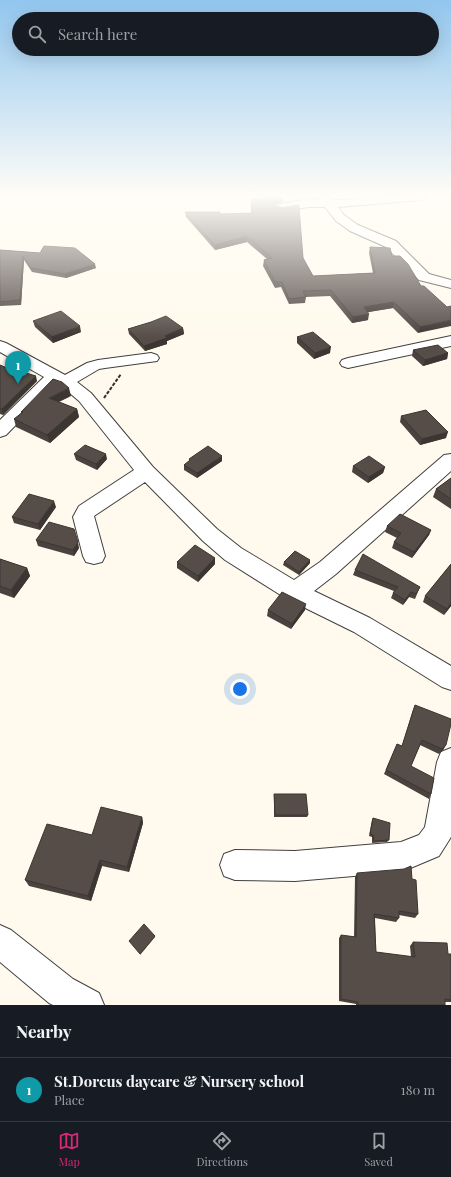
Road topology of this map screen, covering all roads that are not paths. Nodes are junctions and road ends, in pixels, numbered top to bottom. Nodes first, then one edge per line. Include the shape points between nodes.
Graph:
1 (392, 244) edge
2 (451, 284) edge
3 (451, 341) edge
4 (4, 352) edge
5 (151, 358) dead end
6 (348, 364) dead end
7 (59, 379) junction
8 (0, 431) edge
9 (451, 460) edge
10 (146, 472) junction
11 (94, 556) dead end
12 (295, 592) junction
13 (451, 679) edge
14 (451, 762) edge
15 (235, 865) dead end
16 (0, 941) edge
17 (87, 1005) edge

1 - 2 street via 424,277
3 - 6 street
4 - 7 street
5 - 7 street via 104,363
7 - 8 street
7 - 10 street via 84,397
9 - 12 street via 328,568
10 - 11 street via 86,511 83,517
10 - 12 street via 233,554
12 - 13 street via 362,625
14 - 15 street via 438,833 429,846 401,857 295,866
16 - 17 street via 61,991

